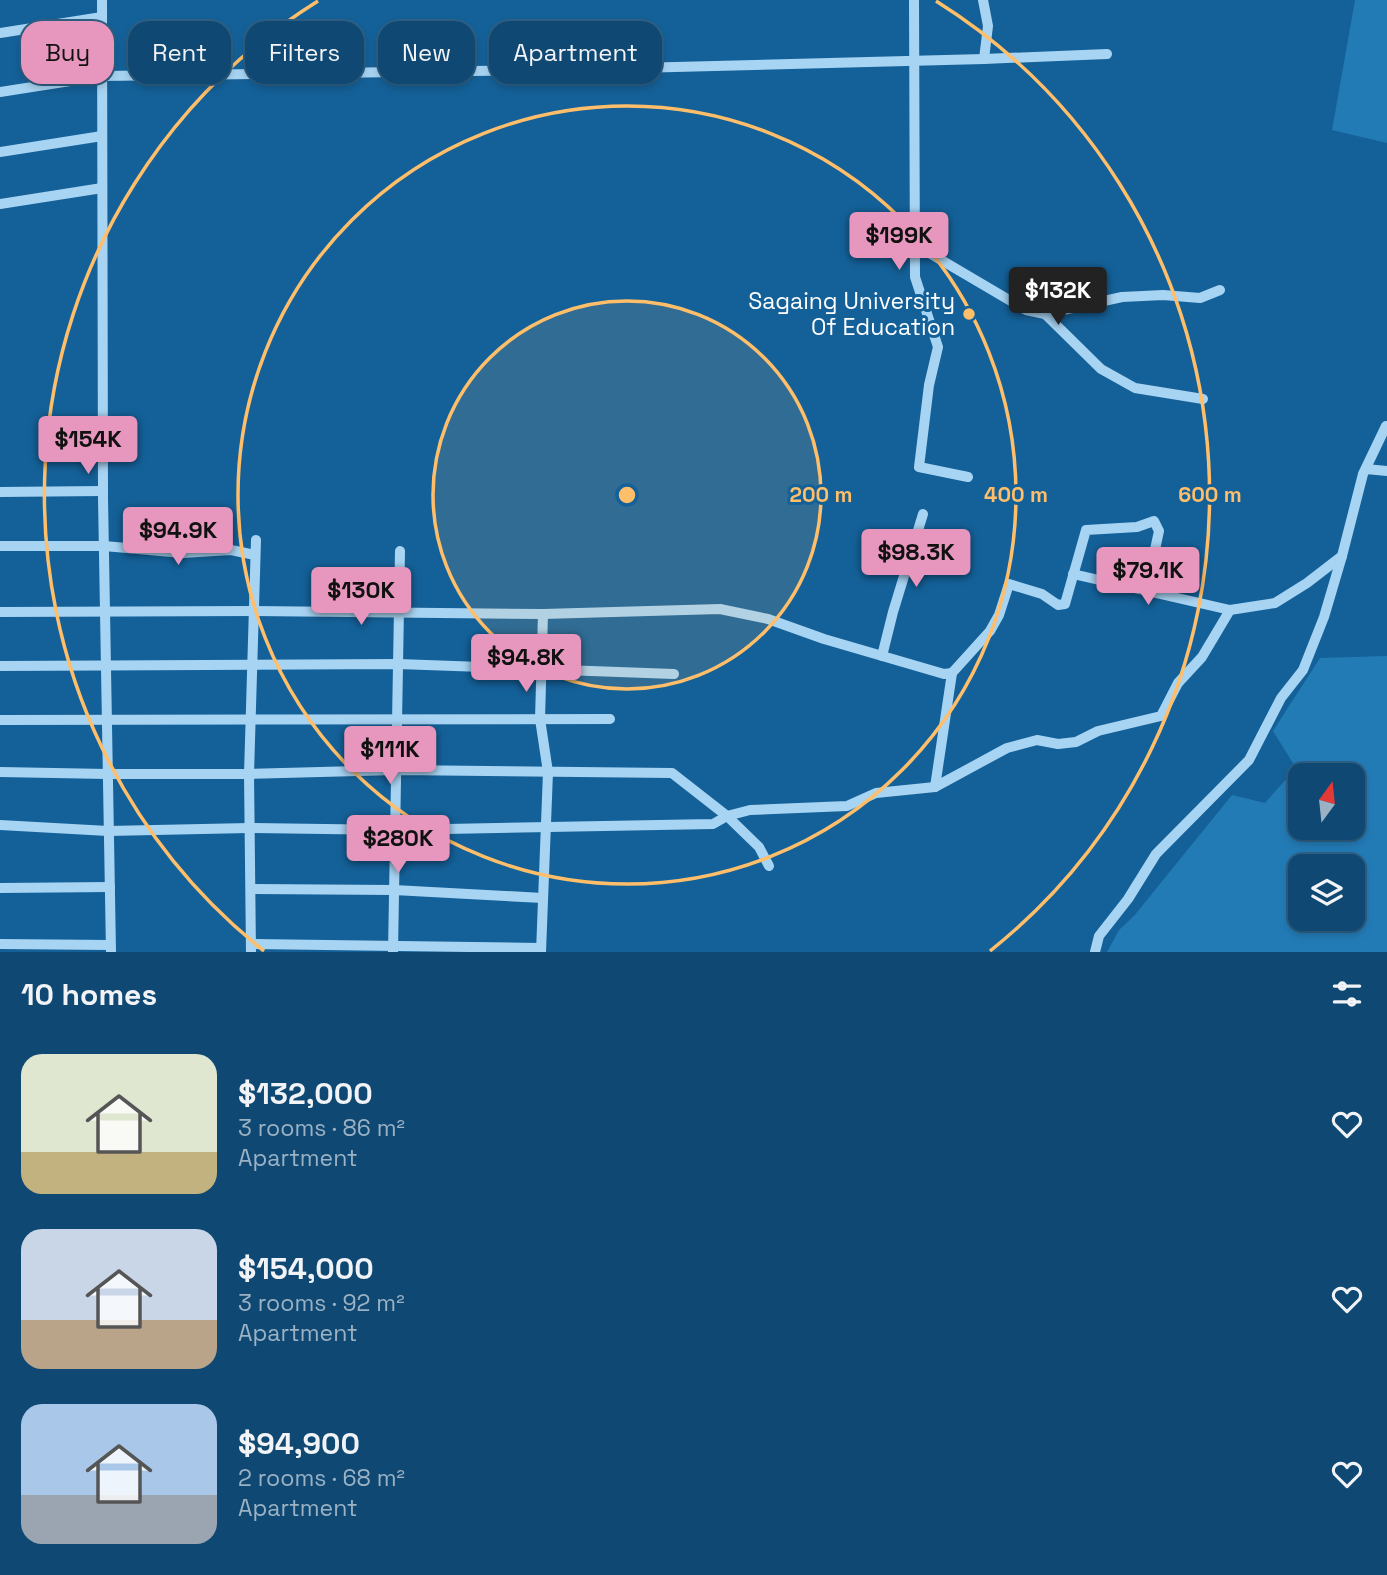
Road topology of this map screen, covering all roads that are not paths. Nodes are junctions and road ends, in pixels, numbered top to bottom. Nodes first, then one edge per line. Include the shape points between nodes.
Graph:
1 (102, 0) edge
2 (914, 0) edge
3 (983, 0) edge
4 (102, 17) junction
5 (102, 21) edge
6 (0, 33) edge
7 (1107, 54) dead end
8 (984, 59) junction
9 (915, 61) junction
10 (114, 76) edge
11 (51, 84) edge
12 (102, 84) edge
13 (0, 92) edge
14 (102, 136) junction
15 (0, 152) edge
16 (102, 188) junction
17 (0, 204) edge
18 (914, 244) junction
19 (1220, 290) dead end
20 (1045, 314) junction
21 (1203, 399) dead end
22 (1387, 426) edge
23 (1366, 469) junction
24 (1387, 471) edge
25 (968, 477) dead end
26 (103, 491) junction
27 (0, 492) edge
28 (923, 514) dead end
29 (256, 540) dead end
30 (0, 546) edge
31 (104, 547) junction
32 (400, 551) dead end
33 (255, 555) junction
34 (1342, 556) junction
35 (1073, 575) junction
36 (1146, 591) junction
37 (1230, 610) junction
38 (254, 611) junction
39 (0, 612) edge
40 (399, 612) junction
41 (105, 613) junction
42 (543, 614) junction
43 (882, 656) junction
44 (398, 664) junction
45 (105, 665) junction
46 (0, 666) edge
47 (252, 666) junction
48 (542, 669) junction
49 (952, 673) junction
50 (674, 674) dead end
51 (540, 719) junction
52 (610, 719) dead end
53 (0, 720) edge
54 (107, 720) junction
55 (397, 720) junction
56 (250, 721) junction
57 (396, 770) junction
58 (0, 772) edge
59 (548, 772) junction
60 (108, 774) junction
61 (249, 774) junction
62 (935, 787) junction
63 (727, 816) junction
64 (0, 825) edge
65 (546, 827) junction
66 (249, 828) junction
67 (395, 830) junction
68 (108, 831) junction
69 (769, 866) dead end
70 (110, 887) junction
71 (0, 888) edge
72 (252, 889) junction
73 (394, 890) junction
74 (543, 898) junction
75 (0, 944) edge
76 (251, 948) edge
77 (111, 949) edge
78 (393, 949) edge
79 (541, 950) edge
80 (1095, 952) edge

1 - 4 street
2 - 9 street
3 - 8 street via 988,26
4 - 5 street
4 - 6 street
7 - 8 street
8 - 9 street
9 - 10 street
9 - 18 street
11 - 13 street
12 - 14 street
14 - 15 street
14 - 16 street
16 - 17 street
16 - 26 street
18 - 20 street via 1026,310
18 - 25 street via 915,277 937,347 919,467
19 - 20 street via 1200,298 1122,297
20 - 21 street via 1101,369 1135,388
22 - 23 street
23 - 24 street
23 - 34 street
26 - 27 street
26 - 31 street
28 - 43 street
29 - 33 street
30 - 31 street
31 - 33 street
31 - 41 street
32 - 40 street
33 - 38 street
34 - 37 street via 1275,603
34 - 80 street via 1303,670 1282,698 1249,760 1156,854 1099,936
35 - 36 street
35 - 36 street via 1086,530 1137,527 1154,521 1159,531
35 - 49 street via 1065,604 1058,605 1042,594 1009,584 990,631
36 - 37 street
37 - 62 street via 1202,657 1178,683 1161,716 1098,731 1076,742 1037,740 1007,748
38 - 40 street
38 - 41 street
38 - 47 street
39 - 41 street
40 - 42 street
40 - 44 street
41 - 45 street
42 - 43 street via 720,609 768,619
42 - 48 street
43 - 49 street
44 - 47 street
44 - 48 street
44 - 55 street
45 - 46 street
45 - 47 street
45 - 54 street
47 - 56 street
48 - 50 street
48 - 51 street
49 - 62 street
51 - 52 street
51 - 55 street
51 - 59 street
53 - 54 street
54 - 56 street
54 - 60 street
55 - 56 street
55 - 57 street
56 - 61 street
57 - 59 street
57 - 61 street
57 - 67 street
58 - 60 street
59 - 63 street via 672,773
59 - 65 street
60 - 61 street
60 - 68 street
61 - 66 street
62 - 63 street via 876,793 847,806 750,810
63 - 65 street via 713,824
63 - 69 street via 760,847
64 - 68 street
65 - 67 street
65 - 74 street
66 - 67 street
66 - 68 street
66 - 72 street
67 - 73 street
68 - 70 street
70 - 71 street
70 - 77 street
72 - 73 street
72 - 76 street
73 - 74 street
73 - 78 street
74 - 79 street
75 - 77 street
76 - 78 street
78 - 79 street

